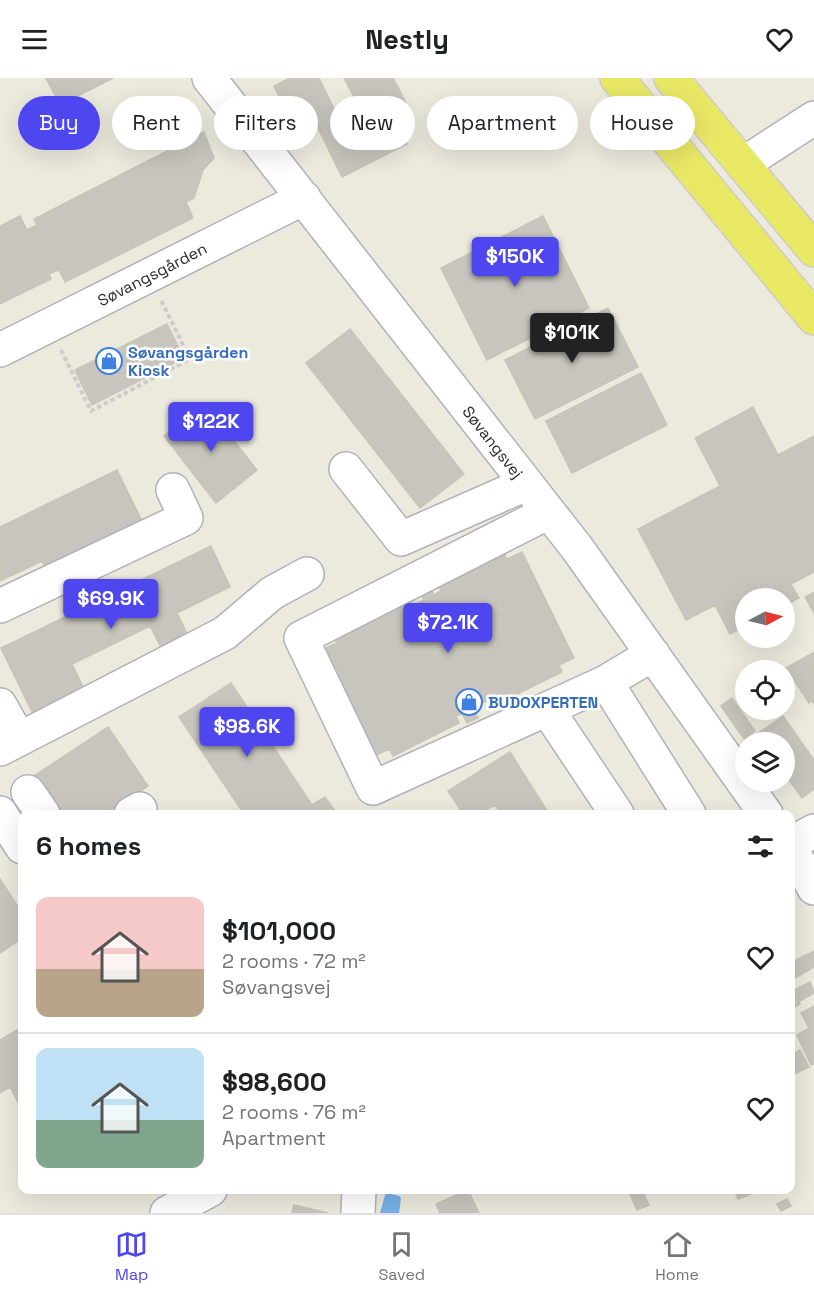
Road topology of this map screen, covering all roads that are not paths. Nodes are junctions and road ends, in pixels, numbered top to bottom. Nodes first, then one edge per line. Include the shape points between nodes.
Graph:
1 (209, 78) edge
2 (617, 78) edge
3 (671, 78) edge
4 (814, 118) edge
5 (742, 164) junction
6 (304, 198) junction
7 (814, 250) edge
8 (814, 318) edge
9 (0, 350) edge
10 (346, 469) dead end
11 (526, 484) junction
12 (173, 490) dead end
13 (549, 512) junction
14 (307, 574) dead end
15 (0, 606) edge
16 (653, 654) junction
17 (606, 682) junction
18 (0, 705) edge
19 (547, 710) junction
20 (10, 744) edge
21 (614, 810) edge
22 (686, 810) edge
23 (763, 810) edge
24 (0, 813) edge
25 (814, 831) edge
26 (18, 838) edge
27 (801, 866) edge
28 (203, 1194) edge
29 (359, 1194) edge
30 (167, 1213) edge
31 (358, 1213) edge

1 - 6 street, Søvangsvej
2 - 8 main road
3 - 5 main road
4 - 5 street
5 - 7 main road
6 - 9 street, Søvangsgården
6 - 11 street, Søvangsvej
10 - 11 street via 401,538
11 - 13 street, Søvangsvej
12 - 15 street via 186,518
13 - 16 street, Søvangsvej
13 - 19 street via 301,638 373,788
14 - 20 street via 272,593 225,633
16 - 17 street
16 - 23 street, Søvangsvej
17 - 19 street
17 - 22 street
18 - 20 street
19 - 21 street
24 - 26 street
25 - 27 street
28 - 30 street
29 - 31 street

